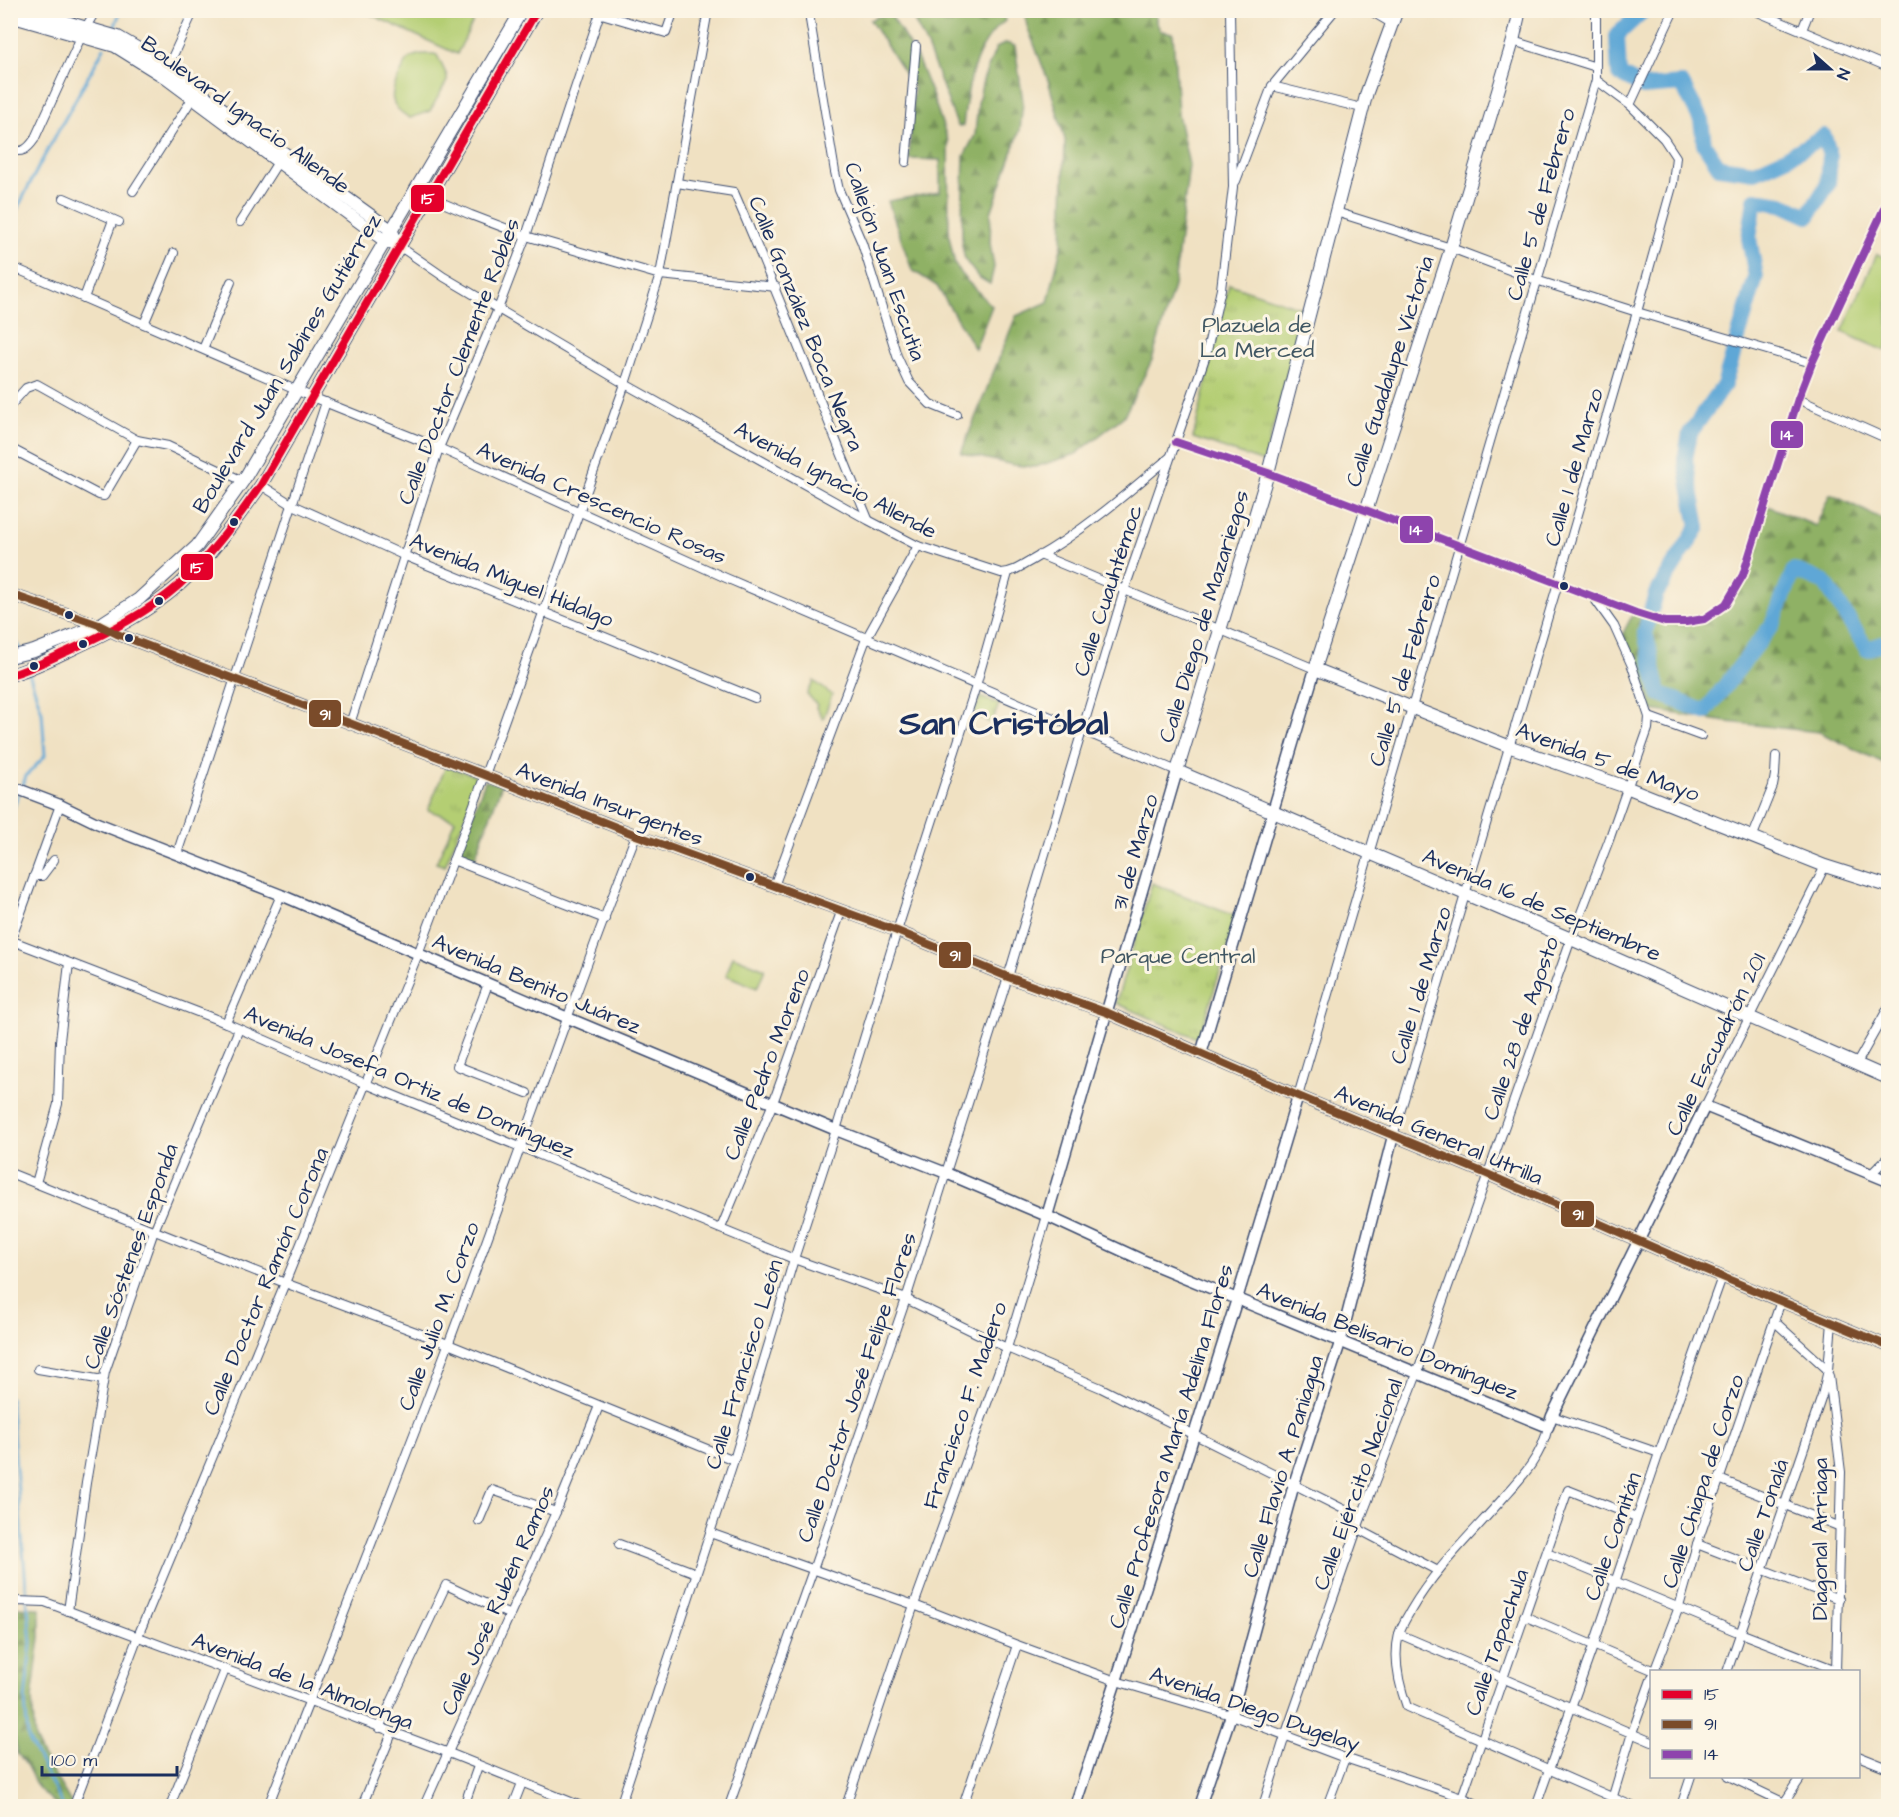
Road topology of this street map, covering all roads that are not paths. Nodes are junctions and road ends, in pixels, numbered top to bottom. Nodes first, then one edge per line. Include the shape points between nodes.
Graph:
1 (25, 10) edge
2 (96, 10) edge
3 (194, 10) edge
4 (522, 10) edge
5 (537, 10) edge
6 (588, 10) edge
7 (674, 10) edge
8 (708, 10) edge
9 (1230, 10) edge
10 (1335, 10) edge
11 (1369, 10) edge
12 (1397, 10) edge
13 (1520, 10) edge
14 (1596, 10) edge
15 (1674, 10) edge
16 (1753, 10) edge
17 (1810, 10) edge
18 (600, 13) edge
19 (10, 16) edge
20 (810, 20) dead end
21 (1391, 23) junction
22 (1802, 30) junction
23 (87, 33) junction
24 (1513, 41) junction
25 (916, 46) dead end
26 (1596, 67) junction
27 (1888, 67) edge
28 (165, 73) junction
29 (1596, 80) junction
30 (1272, 86) junction
31 (192, 99) junction
32 (1630, 105) junction
33 (1362, 108) junction
34 (10, 150) edge
35 (278, 162) junction
36 (906, 162) dead end
37 (677, 183) junction
38 (1233, 187) junction
39 (417, 188) junction
40 (134, 191) dead end
41 (429, 197) junction
42 (64, 198) dead end
43 (1888, 200) edge
44 (1336, 212) junction
45 (1885, 215) edge
46 (240, 222) dead end
47 (388, 236) junction
48 (526, 236) junction
49 (399, 246) junction
50 (1452, 249) junction
51 (174, 253) dead end
52 (12, 267) edge
53 (660, 275) junction
54 (1536, 280) junction
55 (231, 282) dead end
56 (776, 287) junction
57 (84, 298) junction
58 (498, 309) junction
59 (1637, 312) junction
60 (144, 324) junction
61 (203, 349) junction
62 (1812, 363) junction
63 (625, 384) junction
64 (296, 390) junction
65 (312, 397) junction
66 (1798, 399) junction
67 (326, 402) junction
68 (10, 406) edge
69 (957, 416) dead end
70 (1888, 439) edge
71 (137, 440) junction
72 (1176, 442) junction
73 (10, 448) edge
74 (439, 448) junction
75 (1170, 456) junction
76 (1268, 473) junction
77 (243, 481) junction
78 (261, 485) junction
79 (291, 504) junction
80 (1365, 510) junction
81 (579, 512) junction
82 (868, 520) junction
83 (918, 546) junction
84 (1460, 546) junction
85 (403, 555) junction
86 (1040, 555) junction
87 (1008, 573) junction
88 (1558, 584) junction
89 (1124, 591) junction
90 (10, 594) edge
91 (1594, 598) junction
92 (544, 611) junction
93 (105, 628) junction
94 (1220, 630) junction
95 (866, 639) junction
96 (13, 656) edge
97 (1315, 669) junction
98 (12, 675) edge
99 (235, 680) junction
100 (976, 686) junction
101 (755, 698) dead end
102 (1410, 708) junction
103 (1649, 717) junction
104 (350, 724) junction
105 (1081, 731) junction
106 (1701, 736) dead end
107 (1508, 747) junction
108 (1776, 756) dead end
109 (1178, 771) junction
110 (485, 775) junction
111 (10, 786) edge
112 (1626, 787) junction
113 (60, 805) junction
114 (1272, 811) junction
115 (636, 835) junction
116 (1752, 838) junction
117 (177, 854) junction
118 (1369, 854) junction
119 (54, 860) dead end
120 (453, 860) junction
121 (1825, 866) junction
122 (34, 876) junction
123 (774, 886) junction
124 (1888, 886) edge
125 (1466, 894) junction
126 (281, 896) junction
127 (841, 912) junction
128 (604, 919) junction
129 (897, 932) junction
130 (1571, 939) junction
131 (11, 940) edge
132 (418, 954) junction
133 (69, 963) junction
134 (1008, 977) junction
135 (488, 984) junction
136 (1888, 1008) edge
137 (1108, 1013) junction
138 (1749, 1017) junction
139 (568, 1018) junction
140 (226, 1023) junction
141 (239, 1029) junction
142 (1201, 1054) junction
143 (1856, 1065) junction
144 (1888, 1078) edge
145 (366, 1084) junction
146 (527, 1093) dead end
147 (1298, 1096) junction
148 (773, 1103) junction
149 (1705, 1106) junction
150 (836, 1130) junction
151 (1393, 1136) junction
152 (519, 1146) junction
153 (1888, 1157) edge
154 (10, 1173) edge
155 (946, 1173) junction
156 (1487, 1174) junction
157 (1871, 1174) junction
158 (1888, 1181) edge
159 (36, 1183) junction
160 (1047, 1216) junction
161 (720, 1228) junction
162 (154, 1231) junction
163 (1640, 1240) junction
164 (794, 1259) junction
165 (1722, 1277) junction
166 (285, 1283) junction
167 (906, 1299) junction
168 (1237, 1299) junction
169 (1781, 1300) junction
170 (1774, 1321) junction
171 (1832, 1322) junction
172 (1340, 1342) junction
173 (448, 1344) junction
174 (1888, 1346) edge
175 (1007, 1348) junction
176 (38, 1369) dead end
177 (1828, 1370) junction
178 (1417, 1374) junction
179 (103, 1380) junction
180 (599, 1406) junction
181 (1550, 1421) junction
182 (1194, 1434) junction
183 (1659, 1453) junction
184 (734, 1460) junction
185 (1719, 1479) junction
186 (1294, 1484) junction
187 (1785, 1506) junction
188 (556, 1512) junction
189 (1636, 1517) junction
190 (1361, 1518) junction
191 (479, 1521) dead end
192 (1839, 1526) junction
193 (1358, 1529) junction
194 (710, 1533) junction
195 (619, 1544) dead end
196 (1696, 1544) junction
197 (1547, 1553) junction
198 (1762, 1569) junction
199 (813, 1570) junction
200 (1438, 1571) junction
201 (696, 1573) junction
202 (1615, 1582) junction
203 (1839, 1599) junction
204 (13, 1601) edge
205 (914, 1605) junction
206 (1679, 1607) junction
207 (68, 1611) junction
208 (510, 1615) junction
209 (1524, 1616) junction
210 (1399, 1634) junction
211 (1740, 1634) junction
212 (138, 1636) junction
213 (1594, 1644) junction
214 (1017, 1645) junction
215 (225, 1670) junction
216 (1655, 1670) edge
217 (1727, 1670) edge
218 (1836, 1670) edge
219 (1650, 1671) edge
220 (1502, 1678) junction
221 (1116, 1681) junction
222 (1650, 1684) edge
223 (309, 1701) junction
224 (1570, 1707) junction
225 (1231, 1715) junction
226 (378, 1728) junction
227 (392, 1732) junction
228 (1632, 1733) junction
229 (1285, 1736) junction
230 (1481, 1740) junction
231 (1650, 1741) edge
232 (448, 1753) junction
233 (1860, 1757) edge
234 (1345, 1758) junction
235 (478, 1766) junction
236 (1888, 1768) edge
237 (1548, 1770) junction
238 (1690, 1778) edge
239 (1732, 1778) edge
240 (1801, 1778) edge
241 (522, 1784) junction
242 (1462, 1797) junction
243 (1613, 1797) junction
244 (78, 1803) edge
245 (1784, 1805) edge
246 (170, 1806) edge
247 (268, 1806) edge
248 (362, 1806) edge
249 (424, 1806) edge
250 (464, 1806) edge
251 (513, 1806) edge
252 (581, 1806) edge
253 (620, 1806) edge
254 (729, 1806) edge
255 (846, 1806) edge
256 (963, 1806) edge
257 (1075, 1806) edge
258 (1200, 1806) edge
259 (1263, 1806) edge
260 (1327, 1806) edge
261 (1459, 1806) edge
262 (1481, 1806) edge
263 (1536, 1806) edge
264 (1610, 1806) edge
265 (1632, 1806) edge
266 (1681, 1806) edge

1 - 23 main road, Boulevard Ignacio Allende
2 - 23 street
3 - 28 street
4 - 39 main road, Boulevard Juan Sabines Gutiérrez
5 - 41 main road, Boulevard Juan Sabines Gutiérrez
6 - 18 street
7 - 18 street via 666,33
8 - 37 street, Calle Doctor Ramón Corona
9 - 38 street
10 - 30 street
11 - 21 street
12 - 21 main road, Calle Diego de Mazariegos
13 - 24 main road, Calle Guadalupe Victoria
14 - 26 street, Calle 5 de Febrero
15 - 32 street
16 - 22 street
17 - 22 street
18 - 48 street, Calle Doctor Clemente Robles
19 - 23 main road, Boulevard Ignacio Allende
20 - 69 street, Callejón Juan Escutia via 839,190 862,243 897,356 909,382 930,404
21 - 33 main road, Calle Diego de Mazariegos
22 - 27 street
23 - 28 main road, Boulevard Ignacio Allende via 116,42
23 - 34 street via 34,140 19,152
24 - 26 street
24 - 50 main road, Calle Guadalupe Victoria
25 - 36 street
26 - 29 street, Calle 5 de Febrero
28 - 31 main road, Boulevard Ignacio Allende
28 - 47 main road, Boulevard Ignacio Allende via 197,92
29 - 32 street, Calle 1 de Marzo
29 - 54 street, Calle 5 de Febrero
30 - 33 street
30 - 38 street
31 - 35 main road, Boulevard Ignacio Allende
31 - 40 street
32 - 59 street, Calle 1 de Marzo via 1676,157 1673,183
33 - 44 main road, Calle Diego de Mazariegos
35 - 46 street
35 - 47 main road, Boulevard Ignacio Allende
37 - 53 street, Calle Doctor Ramón Corona
37 - 56 street, Calle González Boca Negra via 734,192
38 - 72 street, Calle Cuauhtémoc via 1221,289 1206,355
39 - 41 street
39 - 47 main road, Boulevard Juan Sabines Gutiérrez
41 - 48 street
41 - 49 main road, Boulevard Juan Sabines Gutiérrez
42 - 57 street via 116,221
43 - 45 street
44 - 50 street
44 - 76 main road, Calle Diego de Mazariegos
45 - 62 street
47 - 49 main road, Boulevard Ignacio Allende
47 - 64 main road, Boulevard Juan Sabines Gutiérrez
48 - 53 street
48 - 58 street, Calle Doctor Clemente Robles
49 - 58 street, Avenida Ignacio Allende
49 - 65 main road, Boulevard Juan Sabines Gutiérrez
50 - 54 street
50 - 80 main road, Calle Guadalupe Victoria
51 - 60 street
52 - 57 street, Avenida Crescencio Rosas
53 - 56 street
53 - 63 street, Calle Doctor Ramón Corona
54 - 59 street
54 - 84 street, Calle 5 de Febrero
55 - 61 street
56 - 82 street, Calle González Boca Negra
57 - 60 street, Avenida Crescencio Rosas
58 - 63 street, Avenida Ignacio Allende
58 - 74 street, Calle Doctor Clemente Robles
59 - 62 street
59 - 88 street, Calle 1 de Marzo
60 - 61 street, Avenida Crescencio Rosas
61 - 64 street, Avenida Crescencio Rosas
62 - 66 street
63 - 81 street, Calle Doctor Ramón Corona
63 - 82 street, Avenida Ignacio Allende
64 - 65 street, Avenida Crescencio Rosas
64 - 77 main road, Boulevard Juan Sabines Gutiérrez
65 - 67 street, Avenida Crescencio Rosas
65 - 78 main road, Boulevard Juan Sabines Gutiérrez
66 - 70 street
66 - 91 street via 1743,575 1726,604 1704,619 1665,622
67 - 74 street, Avenida Crescencio Rosas
67 - 79 street
68 - 71 street via 26,388 37,384
71 - 73 street via 104,496
71 - 77 street via 168,446
72 - 75 street, Calle Cuauhtémoc
72 - 76 street
74 - 81 street, Avenida Crescencio Rosas
74 - 85 street, Calle Doctor Clemente Robles
75 - 86 street via 1100,516
75 - 89 street, Calle Cuauhtémoc
76 - 80 street
76 - 94 main road, Calle Diego de Mazariegos
77 - 93 main road, Boulevard Juan Sabines Gutiérrez via 197,546
78 - 79 street, Avenida Miguel Hidalgo
78 - 93 main road, Boulevard Juan Sabines Gutiérrez via 221,539 181,583 146,610
79 - 85 street, Avenida Miguel Hidalgo
79 - 99 street
80 - 84 street
80 - 97 main road, Calle Guadalupe Victoria
81 - 92 street, Calle Doctor Ramón Corona
81 - 95 street, Avenida Crescencio Rosas
82 - 83 street, Avenida Ignacio Allende
83 - 87 street, Avenida Ignacio Allende
83 - 95 street
84 - 88 street
84 - 102 street, Calle 5 de Febrero
85 - 92 street, Avenida Miguel Hidalgo
85 - 104 street, Calle Doctor Clemente Robles
86 - 87 street
86 - 89 street
87 - 100 street, Calle Francisco León
88 - 91 street
88 - 107 street, Calle 1 de Marzo
89 - 94 street
89 - 105 street, Calle Cuauhtémoc
90 - 93 street, Avenida Insurgentes
91 - 103 street via 1614,626
92 - 101 street, Avenida Miguel Hidalgo
92 - 110 street, Calle Doctor Ramón Corona
93 - 96 main road, Boulevard Juan Sabines Gutiérrez
93 - 98 main road, Boulevard Juan Sabines Gutiérrez
93 - 99 street, Avenida Insurgentes
94 - 97 street
94 - 109 main road, Calle Diego de Mazariegos
95 - 100 street, Avenida Crescencio Rosas
95 - 123 street
97 - 102 main road, Avenida 5 de Mayo
97 - 114 street, Calle Guadalupe Victoria
99 - 104 street, Avenida Insurgentes
99 - 117 street
100 - 105 street, Avenida Crescencio Rosas
100 - 129 street, Calle Francisco León
102 - 107 main road, Avenida 5 de Mayo
102 - 118 street, Calle 5 de Febrero
103 - 106 street
103 - 112 street, Calle 28 de Agosto
104 - 110 street, Avenida Insurgentes
105 - 109 street, Avenida Crescencio Rosas
105 - 134 street, Calle Cuauhtémoc
107 - 112 main road, Avenida 5 de Mayo
107 - 125 street, Calle 1 de Marzo
108 - 116 street via 1773,786
109 - 114 main road, Avenida 16 de Septiembre
109 - 137 street, 31 de Marzo
110 - 115 street, Avenida Insurgentes
110 - 120 street, Calle Doctor Ramón Corona
111 - 113 street, Avenida Benito Juárez
112 - 116 main road, Avenida 5 de Mayo
112 - 130 street, Calle 28 de Agosto
113 - 117 street, Avenida Benito Juárez
113 - 122 street
114 - 118 main road, Avenida 16 de Septiembre
114 - 142 street, Calle Guadalupe Victoria
115 - 123 street, Avenida Insurgentes
115 - 128 street, Calle Julio M. Corzo
116 - 121 main road, Avenida 5 de Mayo
117 - 126 street, Avenida Benito Juárez
118 - 125 main road, Avenida 16 de Septiembre
118 - 147 street, Calle 5 de Febrero
119 - 122 street via 42,876
120 - 128 street
120 - 132 street, Calle Doctor Ramón Corona
121 - 124 main road, Avenida 5 de Mayo
121 - 138 street, Calle Escuadrón 201
122 - 131 street
123 - 127 street, Avenida Insurgentes
125 - 130 main road, Avenida 16 de Septiembre
125 - 151 street, Calle 1 de Marzo
126 - 132 street, Avenida Benito Juárez
126 - 140 street
127 - 129 street, Avenida Insurgentes
127 - 148 street, Calle Pedro Moreno
128 - 139 street, Calle Julio M. Corzo
129 - 134 street, Avenida Insurgentes
129 - 150 street, Calle Francisco León
130 - 138 main road, Avenida 16 de Septiembre
130 - 156 street, Calle 28 de Agosto
131 - 133 street, Avenida Josefa Ortiz de Domínguez
132 - 135 street, Avenida Benito Juárez
132 - 145 street, Calle Doctor Ramón Corona
133 - 140 street, Avenida Josefa Ortiz de Domínguez
133 - 159 street via 58,1104
134 - 137 street, Avenida Insurgentes
134 - 155 street, Calle Doctor José Felipe Flores
135 - 139 street, Avenida Benito Juárez
135 - 146 street via 457,1066
136 - 143 street
137 - 142 street, Avenida General Utrilla
137 - 160 street, Francisco F. Madero
138 - 143 main road, Avenida 16 de Septiembre
138 - 149 street, Calle Escuadrón 201
139 - 148 street, Avenida Benito Juárez
139 - 152 street, Calle Julio M. Corzo
140 - 141 street, Avenida Josefa Ortiz de Domínguez
141 - 145 street, Avenida Josefa Ortiz de Domínguez
141 - 162 street, Calle Sóstenes Esponda
142 - 147 street, Avenida General Utrilla
143 - 144 main road, Avenida 16 de Septiembre
145 - 152 street, Avenida Josefa Ortiz de Domínguez
145 - 166 street, Calle Doctor Ramón Corona
147 - 151 street, Avenida General Utrilla
147 - 168 street, Calle Profesora María Adelina Flores
148 - 150 street, Avenida Benito Juárez
148 - 161 street, Calle Pedro Moreno
149 - 157 street
149 - 163 street, Calle Escuadrón 201
150 - 155 street, Avenida Benito Juárez
150 - 164 street, Calle Francisco León
151 - 156 street, Avenida General Utrilla
151 - 172 street, Calle Flavio A. Paniagua
152 - 161 street, Avenida Josefa Ortiz de Domínguez
152 - 173 street, Calle Julio M. Corzo
153 - 157 street
154 - 159 street
155 - 160 street, Avenida Benito Juárez
155 - 167 street, Calle Doctor José Felipe Flores
156 - 163 street, Avenida General Utrilla
156 - 178 street, Calle Ejército Nacional
157 - 158 street
159 - 162 street
160 - 168 street, Avenida Belisario Domínguez
160 - 175 street, Francisco F. Madero
161 - 164 street, Avenida Josefa Ortiz de Domínguez
162 - 166 street
162 - 179 street, Calle Sóstenes Esponda
163 - 165 street, Avenida General Utrilla
163 - 181 street, Calle Escuadrón 201
164 - 167 street, Avenida Josefa Ortiz de Domínguez
164 - 184 street, Calle Francisco León
165 - 169 street, Avenida General Utrilla
165 - 183 street, Calle Comitán
166 - 173 street
166 - 212 street, Calle Doctor Ramón Corona
167 - 175 street, Avenida Josefa Ortiz de Domínguez
167 - 199 street, Calle Doctor José Felipe Flores
168 - 172 street, Avenida Belisario Domínguez
168 - 182 street, Calle Profesora María Adelina Flores
169 - 170 street, Calle Chiapa de Corzo
169 - 171 street, Avenida General Utrilla
170 - 177 street
170 - 185 street, Calle Chiapa de Corzo
171 - 174 street, Avenida General Utrilla
171 - 177 street
172 - 178 street, Avenida Belisario Domínguez
172 - 186 street, Calle Flavio A. Paniagua
173 - 180 street
173 - 223 street, Calle Julio M. Corzo
175 - 182 street, Avenida Josefa Ortiz de Domínguez
175 - 205 street, Francisco F. Madero
176 - 179 street
177 - 187 street, Calle Tonalá
177 - 192 street, Diagonal Arriaga via 1841,1472
178 - 181 street, Avenida Belisario Domínguez
178 - 190 street, Calle Ejército Nacional
179 - 207 street, Calle Sóstenes Esponda
180 - 184 street
180 - 188 street, Calle José Rubén Ramos
181 - 183 street
181 - 200 street via 1530,1469
182 - 186 street, Avenida Josefa Ortiz de Domínguez
182 - 221 street, Calle Profesora María Adelina Flores
183 - 189 street, Calle Comitán
184 - 194 street, Calle Francisco León
185 - 187 street
185 - 196 street, Calle Chiapa de Corzo
186 - 190 street, Avenida Josefa Ortiz de Domínguez
186 - 225 street, Calle Flavio A. Paniagua
187 - 192 street
187 - 198 street, Calle Tonalá
188 - 191 street via 492,1490
188 - 208 street, Calle José Rubén Ramos
189 - 197 street, Calle Tapachula via 1568,1490
189 - 202 street, Calle Comitán
190 - 193 street, Calle Ejército Nacional
192 - 203 street, Diagonal Arriaga
193 - 200 street
193 - 229 street, Calle Ejército Nacional
194 - 199 street, Avenida Diego Dugelay
194 - 201 street, Calle Francisco León
195 - 201 street
196 - 198 street
196 - 206 street, Calle Chiapa de Corzo
197 - 202 street
197 - 209 street, Calle Tapachula
198 - 203 street
198 - 211 street, Calle Tonalá
199 - 205 street, Avenida Diego Dugelay
199 - 254 street, Calle Doctor José Felipe Flores
200 - 210 street via 1420,1594
201 - 253 street, Calle Francisco León
202 - 206 street
202 - 213 street, Calle Comitán
203 - 218 street, Diagonal Arriaga
204 - 207 street, Avenida de la Almolonga via 45,1602
205 - 214 street, Avenida Diego Dugelay
205 - 255 street, Francisco F. Madero
206 - 211 street
206 - 216 street, Calle Chiapa de Corzo
207 - 212 street, Avenida de la Almolonga
208 - 226 street via 446,1585
208 - 232 street, Calle José Rubén Ramos
209 - 213 street
209 - 220 street, Calle Tapachula
210 - 220 street
210 - 230 street via 1397,1660 1407,1707
211 - 217 street, Calle Tonalá
211 - 218 street
212 - 215 street, Avenida de la Almolonga
212 - 244 street, Calle Doctor Ramón Corona
213 - 219 street
213 - 224 street, Calle Comitán
214 - 221 street, Avenida Diego Dugelay
214 - 256 street
215 - 223 street, Avenida de la Almolonga
215 - 246 street
220 - 224 street
220 - 230 street, Calle Tapachula
221 - 225 street, Avenida Diego Dugelay
221 - 257 street, Calle Profesora María Adelina Flores
222 - 228 street, Calle Chiapa de Corzo
223 - 226 street, Avenida de la Almolonga
223 - 247 street, Calle Julio M. Corzo
224 - 228 street
224 - 237 street, Calle Comitán
225 - 229 street, Avenida Diego Dugelay
225 - 258 street, Calle Flavio A. Paniagua
226 - 227 street, Avenida de la Almolonga
227 - 232 street, Avenida de la Almolonga
227 - 248 street
228 - 231 street
228 - 243 street, Calle Chiapa de Corzo
229 - 234 street, Avenida Diego Dugelay
229 - 259 street, Calle Ejército Nacional
230 - 237 street
230 - 242 street, Calle Tapachula
232 - 235 street, Avenida de la Almolonga
232 - 249 street, Calle José Rubén Ramos
233 - 236 street
234 - 242 street, Avenida Diego Dugelay
234 - 260 street
235 - 241 street, Avenida de la Almolonga
235 - 250 street
237 - 243 street
237 - 263 street, Calle Comitán
238 - 266 street
239 - 245 street
240 - 245 street
241 - 251 street
241 - 252 street, Avenida de la Almolonga
242 - 261 street, Calle Tapachula
242 - 262 street, Avenida Diego Dugelay
243 - 264 street, Calle Chiapa de Corzo
243 - 265 street

